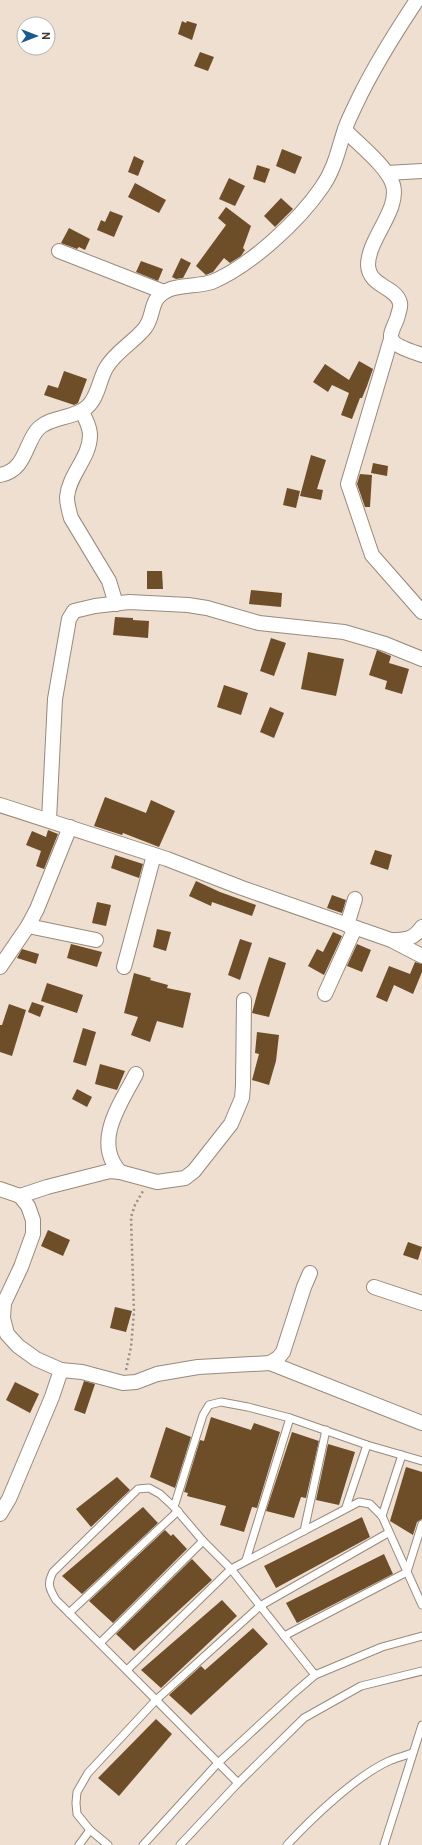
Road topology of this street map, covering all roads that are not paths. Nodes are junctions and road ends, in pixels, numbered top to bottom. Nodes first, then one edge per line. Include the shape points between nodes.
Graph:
1 (416, 0) edge
2 (345, 130) junction
3 (422, 171) edge
4 (387, 172) junction
5 (59, 251) dead end
6 (164, 292) junction
7 (391, 339) junction
8 (422, 355) edge
9 (82, 412) junction
10 (0, 475) edge
11 (116, 604) junction
12 (422, 612) edge
13 (422, 659) edge
14 (0, 805) edge
15 (49, 820) junction
16 (70, 827) junction
17 (154, 855) junction
18 (355, 900) dead end
19 (28, 926) junction
20 (351, 926) junction
21 (422, 927) edge
22 (96, 940) dead end
23 (391, 940) junction
24 (422, 956) edge
25 (0, 966) edge
26 (124, 967) dead end
27 (325, 994) dead end
28 (244, 1000) dead end
29 (136, 1074) dead end
30 (120, 1172) junction
31 (0, 1190) edge
32 (20, 1196) junction
33 (310, 1274) dead end
34 (374, 1287) dead end
35 (422, 1303) edge
36 (270, 1363) junction
37 (61, 1370) junction
38 (290, 1418) junction
39 (422, 1423) edge
40 (326, 1430) junction
41 (367, 1445) junction
42 (402, 1455) junction
43 (422, 1461) edge
44 (346, 1507) junction
45 (176, 1509) junction
46 (0, 1514) edge
47 (382, 1516) junction
48 (422, 1524) edge
49 (304, 1531) junction
50 (388, 1533) junction
51 (203, 1541) junction
52 (246, 1560) junction
53 (231, 1569) junction
54 (407, 1572) junction
55 (422, 1605) edge
56 (260, 1606) junction
57 (69, 1612) junction
58 (284, 1636) junction
59 (422, 1636) edge
60 (100, 1642) junction
61 (127, 1670) junction
62 (422, 1671) edge
63 (315, 1676) junction
64 (156, 1700) junction
65 (422, 1726) edge
66 (412, 1753) junction
67 (218, 1763) junction
68 (238, 1782) junction
69 (90, 1830) junction
70 (79, 1845) edge
71 (108, 1845) edge
72 (143, 1845) edge
73 (180, 1845) edge
74 (287, 1845) edge
75 (384, 1845) edge

1 - 2 street via 361,96
2 - 4 street
2 - 6 street via 338,156 322,188 270,243 227,275 210,282
3 - 4 street
4 - 7 street via 394,193 368,264 374,280 397,297 400,303
5 - 6 street
6 - 9 street via 156,301 146,328 115,356 105,369 89,405
7 - 8 street via 398,346
7 - 12 street via 348,484 372,555
9 - 10 street via 46,423 37,429 25,456 14,469
9 - 11 street via 88,425 89,443 70,486 67,496 68,508 71,518 109,581
11 - 13 street via 188,605 260,623 344,632 385,644
11 - 15 street via 82,608 74,611 69,619 55,699
14 - 15 street
15 - 16 street
16 - 17 street
16 - 19 street
17 - 20 street
17 - 26 street
18 - 20 street
19 - 22 street
19 - 25 street
20 - 23 street
20 - 27 street
21 - 23 street via 407,940
23 - 24 street
28 - 30 street via 242,1098 231,1124 194,1171 185,1178 157,1182
29 - 30 street via 115,1114 108,1139 109,1157
30 - 32 street via 99,1173
31 - 32 street
32 - 37 street via 28,1206 33,1220 33,1234 4,1303 3,1318 7,1334 18,1346 36,1359
33 - 36 street via 283,1352
34 - 35 street
36 - 37 street via 198,1367 124,1383 82,1372
36 - 39 street
37 - 46 street via 52,1397
38 - 40 lane
38 - 45 lane via 237,1404 221,1402 209,1405 203,1415
38 - 52 lane
40 - 41 lane
40 - 49 lane
41 - 42 lane
41 - 44 lane
42 - 43 lane
42 - 47 lane
44 - 47 lane via 359,1502 370,1504
44 - 49 lane
45 - 51 lane
45 - 57 lane
45 - 57 lane via 160,1494 149,1488 138,1489 53,1572 48,1582 51,1592
47 - 50 lane
48 - 54 lane
49 - 52 lane
50 - 54 lane
50 - 56 lane
51 - 53 lane
51 - 60 lane
52 - 53 lane
53 - 56 lane
53 - 61 lane
54 - 55 lane
54 - 58 lane
56 - 58 lane
56 - 64 lane
57 - 60 lane
58 - 63 lane
59 - 63 lane via 382,1647
60 - 61 lane
61 - 64 lane
62 - 68 lane via 361,1686 304,1718
63 - 67 lane
64 - 67 lane
64 - 69 lane via 88,1773 79,1788 76,1803 78,1814
65 - 66 lane
66 - 74 lane via 388,1762 360,1779
66 - 75 lane
67 - 68 lane
67 - 72 lane
68 - 73 lane
69 - 70 lane
69 - 71 lane

